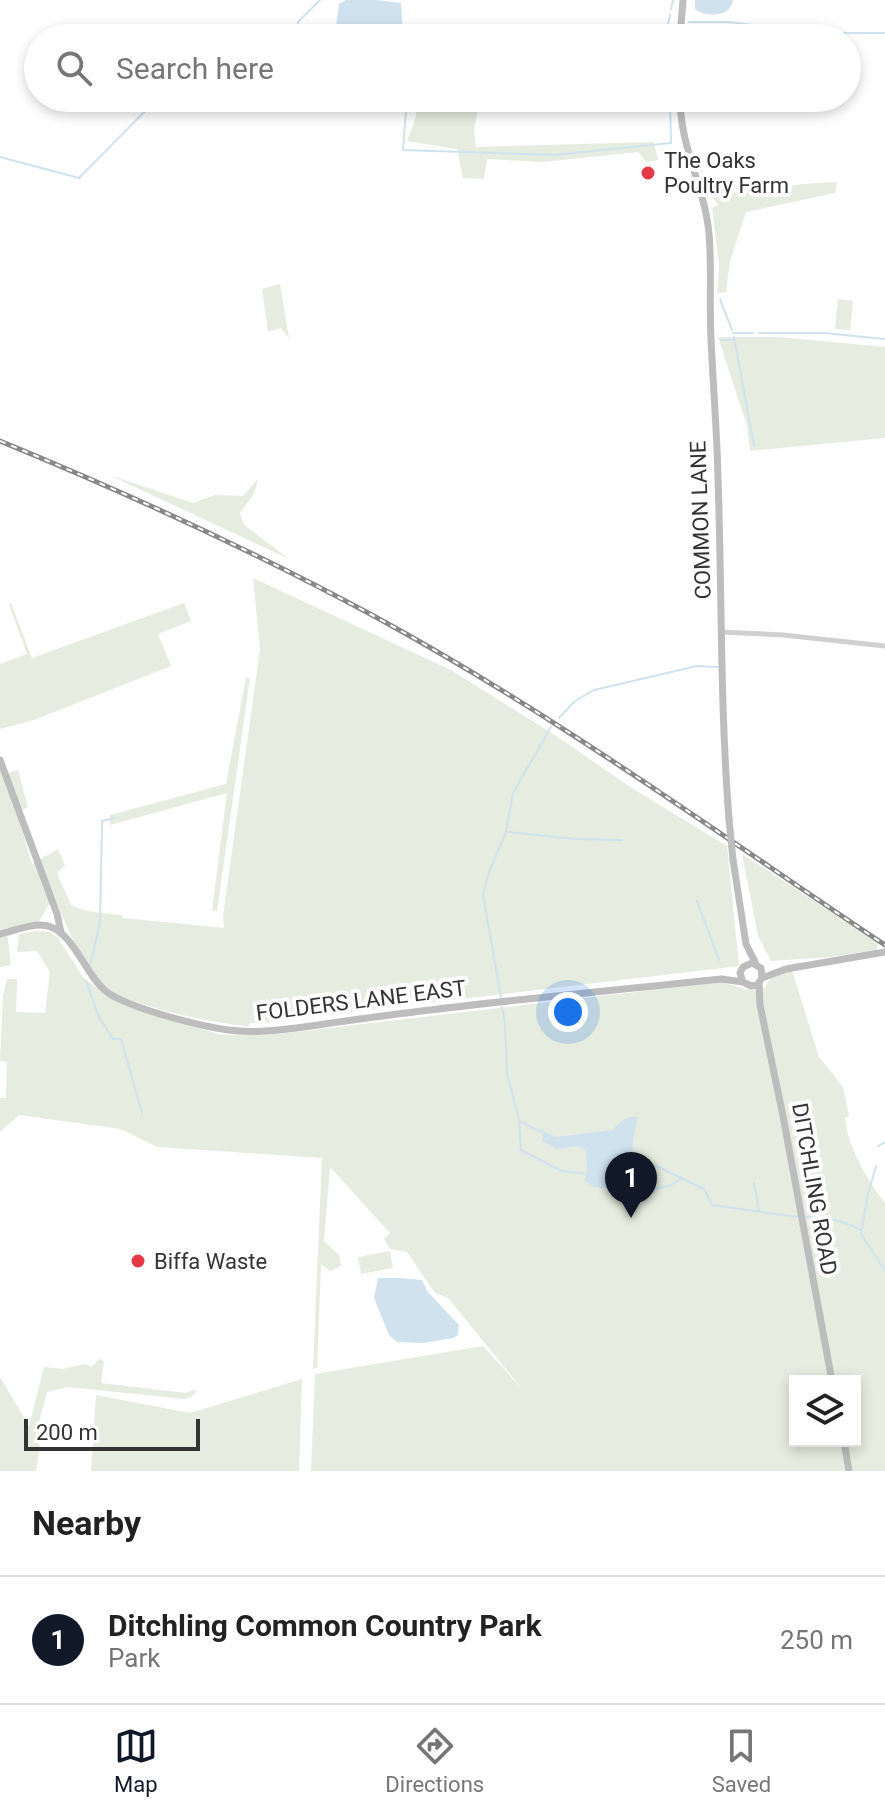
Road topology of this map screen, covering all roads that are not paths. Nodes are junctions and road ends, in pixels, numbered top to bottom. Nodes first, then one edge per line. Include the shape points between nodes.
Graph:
1 (683, 0) edge
2 (681, 24) edge
3 (680, 112) edge
4 (721, 632) junction
5 (885, 646) edge
6 (0, 760) edge
7 (55, 909) junction
8 (41, 925) junction
9 (61, 932) junction
10 (0, 934) edge
11 (746, 944) junction
12 (885, 952) edge
13 (757, 965) junction
14 (742, 968) junction
15 (786, 969) junction
16 (721, 979) junction
17 (761, 980) junction
18 (744, 983) junction
19 (760, 1005) junction
20 (831, 1375) edge
21 (845, 1447) edge
22 (849, 1471) edge

1 - 2 main road
3 - 4 main road, COMMON LANE via 709,232
4 - 5 street
4 - 11 main road, COMMON LANE, bridge via 729,819
6 - 7 main road
7 - 8 main road
7 - 9 main road
8 - 9 main road
8 - 10 main road
9 - 16 main road, FOLDERS LANE EAST via 111,995 234,1030 280,1030
11 - 13 main road, COMMON LANE
11 - 14 main road, COMMON LANE
12 - 15 main road
13 - 14 main road
13 - 15 main road
13 - 17 main road
14 - 16 main road, FOLDERS LANE EAST
14 - 18 main road
15 - 17 main road
16 - 18 main road, FOLDERS LANE EAST
17 - 18 main road via 754,986
17 - 19 main road, DITCHLING ROAD
18 - 19 main road, DITCHLING ROAD
19 - 20 main road, DITCHLING ROAD
21 - 22 main road

